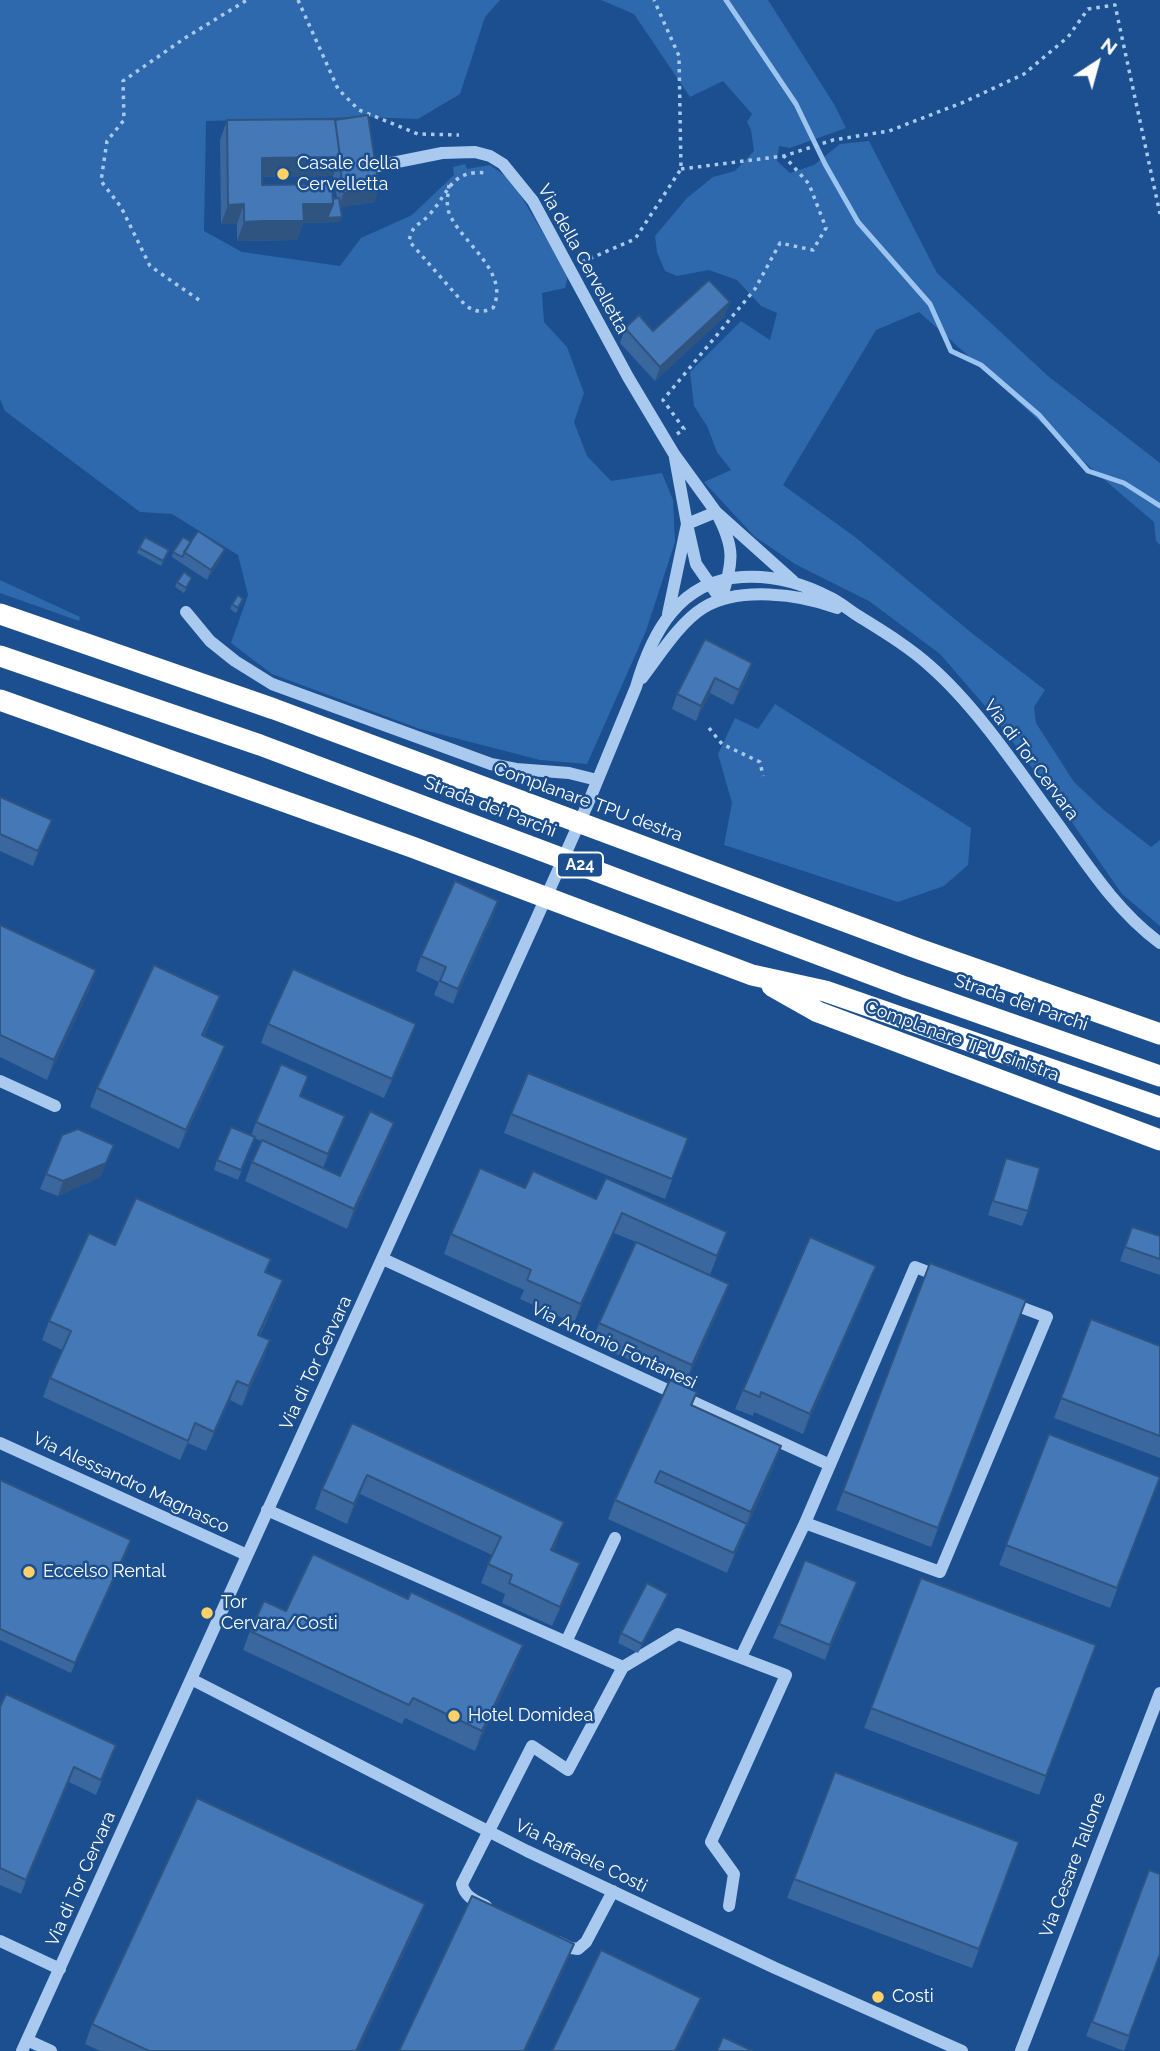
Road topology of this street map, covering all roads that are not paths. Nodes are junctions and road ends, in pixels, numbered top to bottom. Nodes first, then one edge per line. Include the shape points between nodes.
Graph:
1 (372, 167) edge
2 (674, 454) junction
3 (716, 512) junction
4 (687, 524) junction
5 (728, 578) junction
6 (796, 583) junction
7 (709, 584) junction
8 (721, 600) junction
9 (186, 612) dead end
10 (0, 614) edge
11 (668, 614) junction
12 (858, 616) junction
13 (0, 656) edge
14 (636, 687) junction
15 (0, 700) edge
16 (597, 780) junction
17 (1160, 943) edge
18 (752, 975) junction
19 (1160, 1034) edge
20 (1160, 1076) edge
21 (0, 1081) edge
22 (55, 1106) dead end
23 (1160, 1107) edge
24 (1160, 1140) edge
25 (383, 1259) junction
26 (951, 1280) edge
27 (999, 1298) edge
28 (0, 1443) edge
29 (830, 1465) junction
30 (267, 1510) junction
31 (805, 1523) junction
32 (615, 1538) dead end
33 (247, 1555) junction
34 (566, 1642) junction
35 (741, 1657) junction
36 (623, 1667) junction
37 (191, 1679) junction
38 (1160, 1693) edge
39 (488, 1831) junction
40 (612, 1891) junction
41 (729, 1906) dead end
42 (503, 1914) edge
43 (548, 1937) edge
44 (0, 1941) edge
45 (60, 1969) junction
46 (24, 2045) edge
47 (51, 2051) edge
48 (962, 2051) edge
49 (1021, 2051) edge

1 - 2 street, Via della Cervelletta via 442,153 475,152 503,164 533,201
2 - 3 street, Via della Cervelletta
2 - 4 street
3 - 4 street
3 - 5 street via 729,536
3 - 6 street
4 - 7 street via 696,564
4 - 11 street
5 - 6 street, Via di Tor Cervara via 762,576
5 - 7 street, Via di Tor Cervara
5 - 8 street
6 - 12 street, Via di Tor Cervara via 830,597
7 - 8 street
7 - 11 street, Via di Tor Cervara
8 - 12 street, Via di Tor Cervara via 744,595 789,596
8 - 14 street, Via di Tor Cervara via 692,617
9 - 16 street via 210,641 272,684 491,764
10 - 19 highway, Complanare TPU destra via 274,709
11 - 14 street, Via di Tor Cervara
12 - 17 street, Via di Tor Cervara via 918,656 962,699 1115,903
13 - 20 highway, Strada dei Parchi / A24 via 260,745 892,982
14 - 16 street, Via di Tor Cervara
15 - 18 highway, A24
16 - 25 street, Via di Tor Cervara
18 - 23 highway, A24 via 825,991
18 - 24 highway, Complanare TPU sinistra via 818,1012
21 - 22 street
25 - 29 street, Via Antonio Fontanesi
25 - 30 street, Via di Tor Cervara
26 - 29 street via 915,1267
27 - 31 street via 1047,1317 940,1572
28 - 33 street, Via Alessandro Magnasco
29 - 31 street
30 - 33 street, Via di Tor Cervara
30 - 34 street
31 - 35 street
32 - 34 street
33 - 37 street, Via di Tor Cervara
34 - 36 street
35 - 36 street via 678,1634
35 - 41 street via 786,1675 711,1842 734,1874
36 - 39 street via 568,1770 531,1746
37 - 39 street, Via Raffaele Costi
37 - 45 street, Via di Tor Cervara
38 - 49 street, Via Cesare Tallone
39 - 40 street, Via Raffaele Costi
39 - 42 street via 462,1884 468,1897
40 - 43 street via 578,1949
40 - 48 street, Via Raffaele Costi
44 - 45 street
45 - 46 street, Via di Tor Cervara
46 - 47 street

